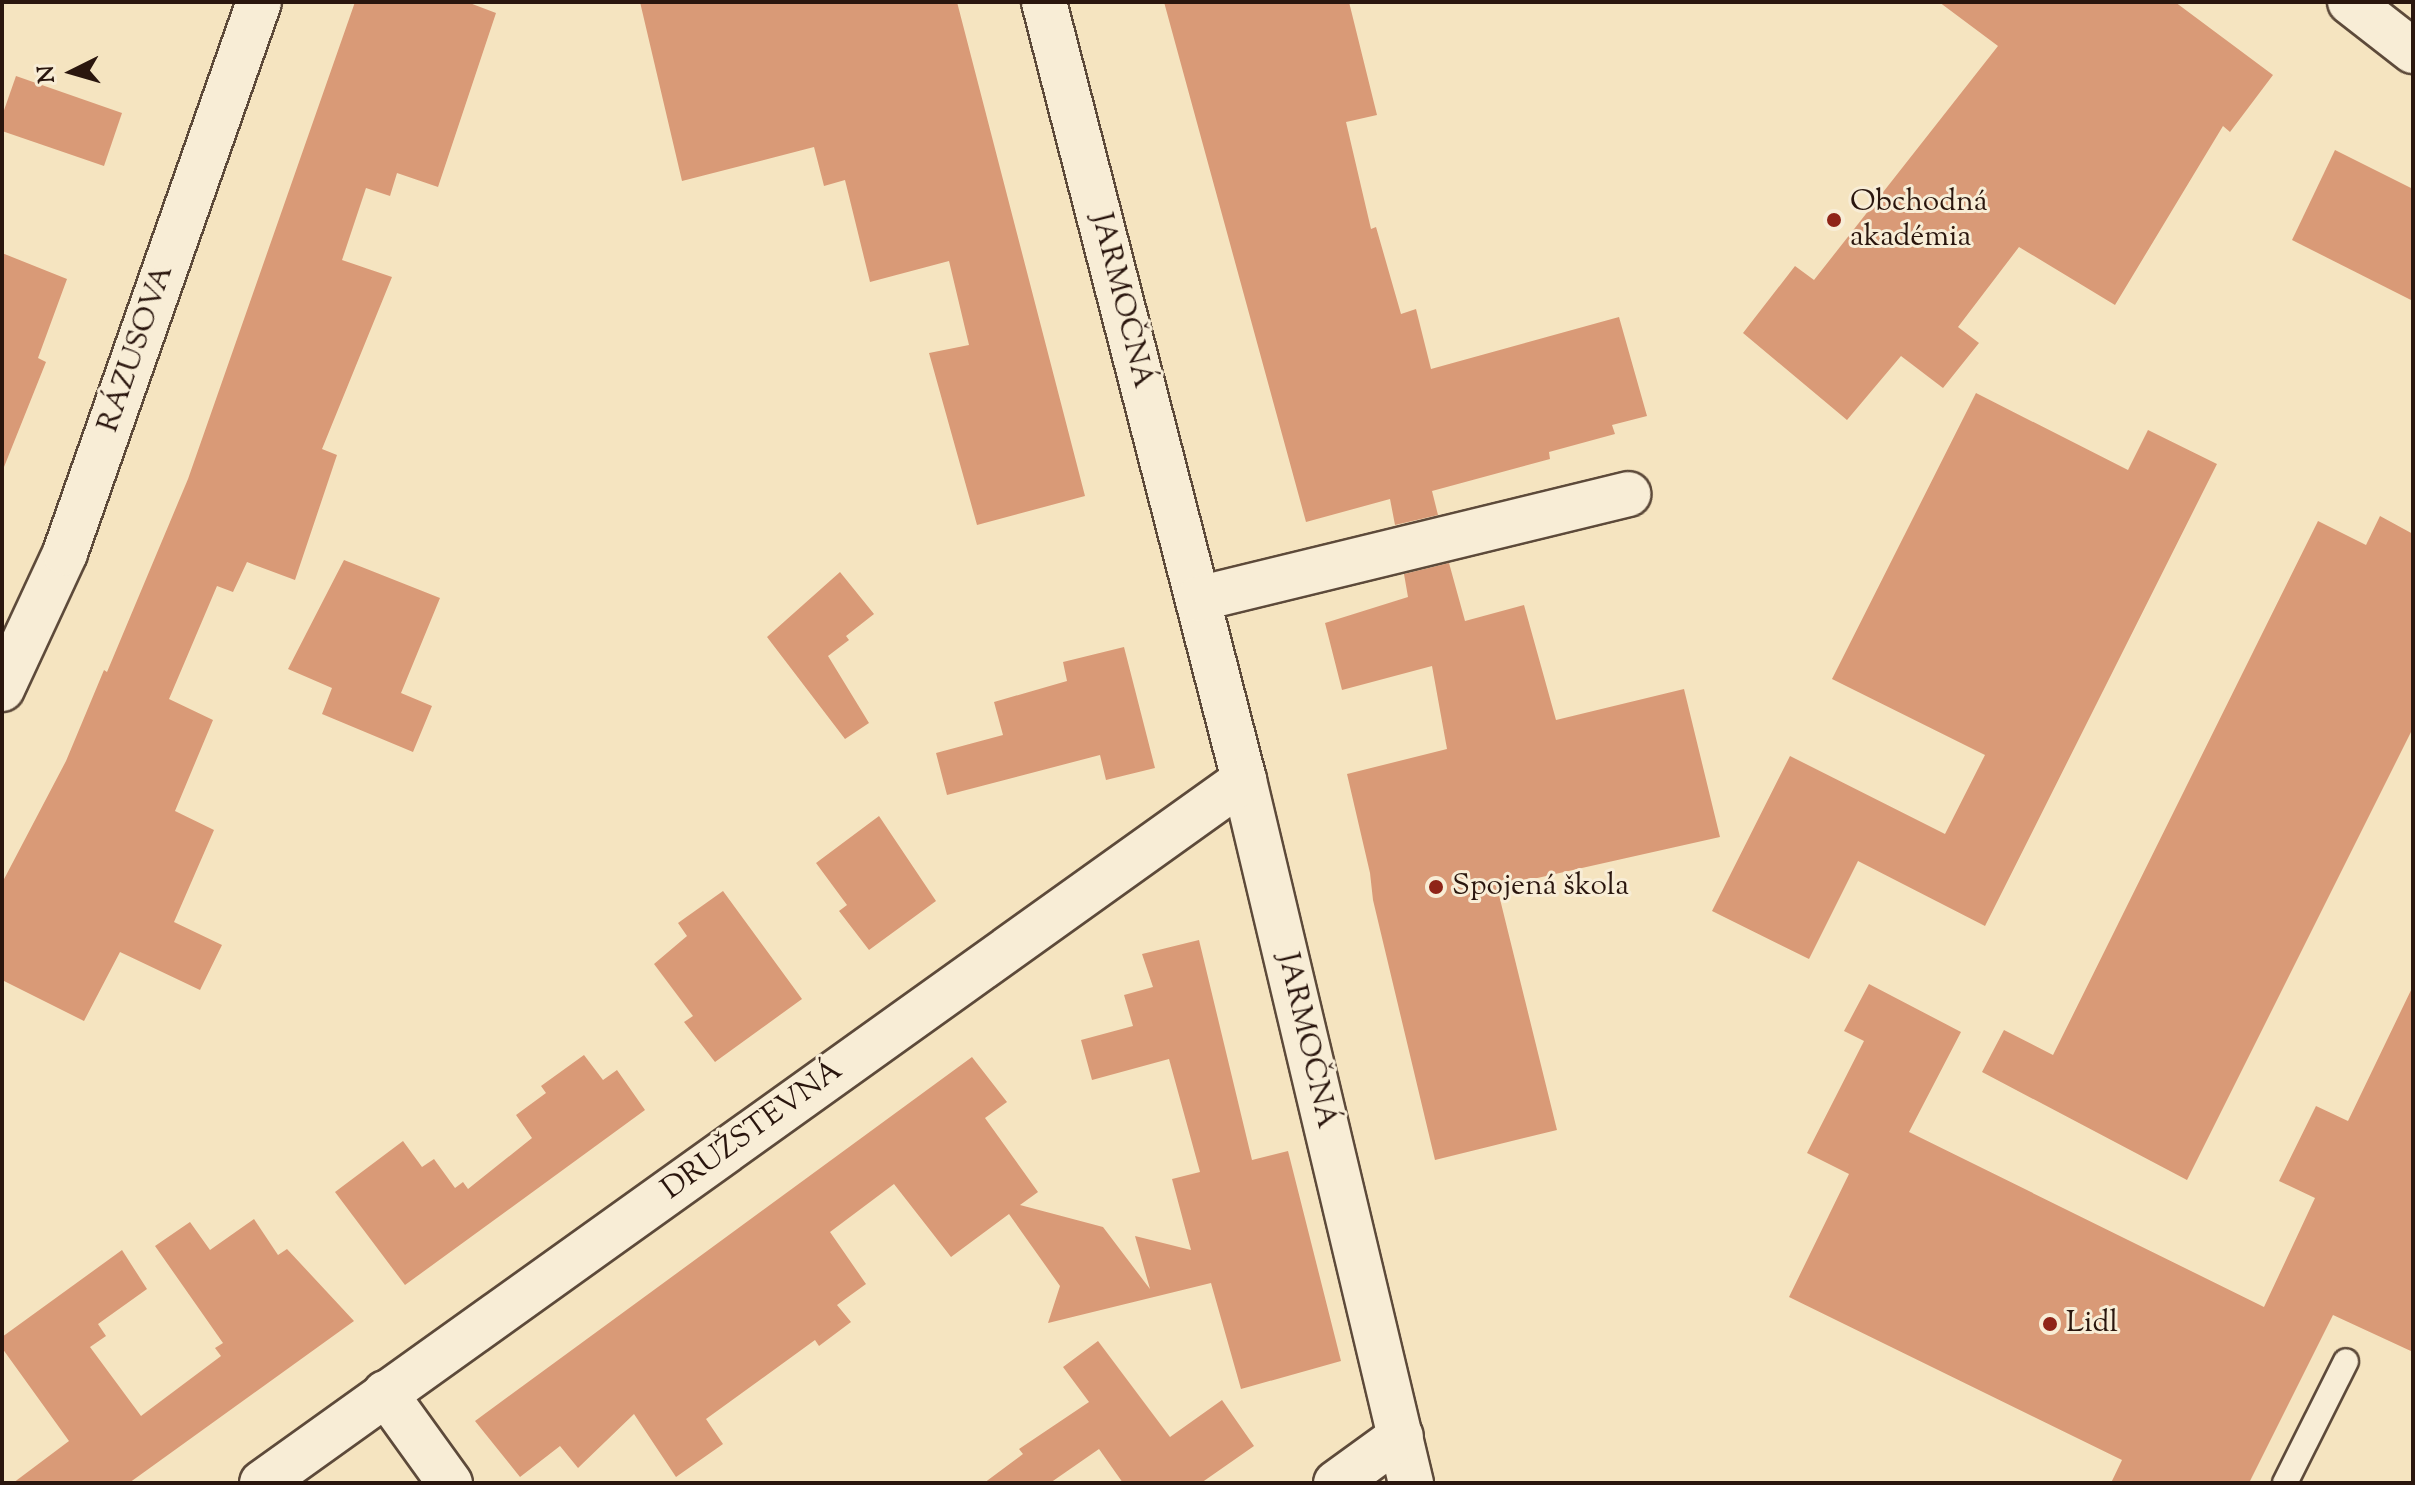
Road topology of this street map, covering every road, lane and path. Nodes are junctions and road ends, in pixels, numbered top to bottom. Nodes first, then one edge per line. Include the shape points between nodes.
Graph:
1 (259, 2) edge
2 (1044, 2) edge
3 (2350, 2) edge
4 (2413, 51) edge
5 (1628, 494) dead end
6 (1198, 599) junction
7 (2, 689) edge
8 (1244, 780) junction
9 (2346, 1361) dead end
10 (385, 1393) junction
11 (1401, 1436) junction
12 (262, 1483) edge
13 (450, 1483) edge
14 (1336, 1483) edge
15 (1411, 1483) edge
16 (2285, 1483) edge

1 - 7 street, RÁZUSOVA via 65,553
2 - 6 street, JARMOČNÁ
3 - 4 street
5 - 6 street
6 - 8 street, JARMOČNÁ
8 - 10 street, DRUŽSTEVNÁ
8 - 11 street, JARMOČNÁ
9 - 16 lane
10 - 12 street, DRUŽSTEVNÁ
10 - 13 street
11 - 14 street
11 - 15 street, JARMOČNÁ

